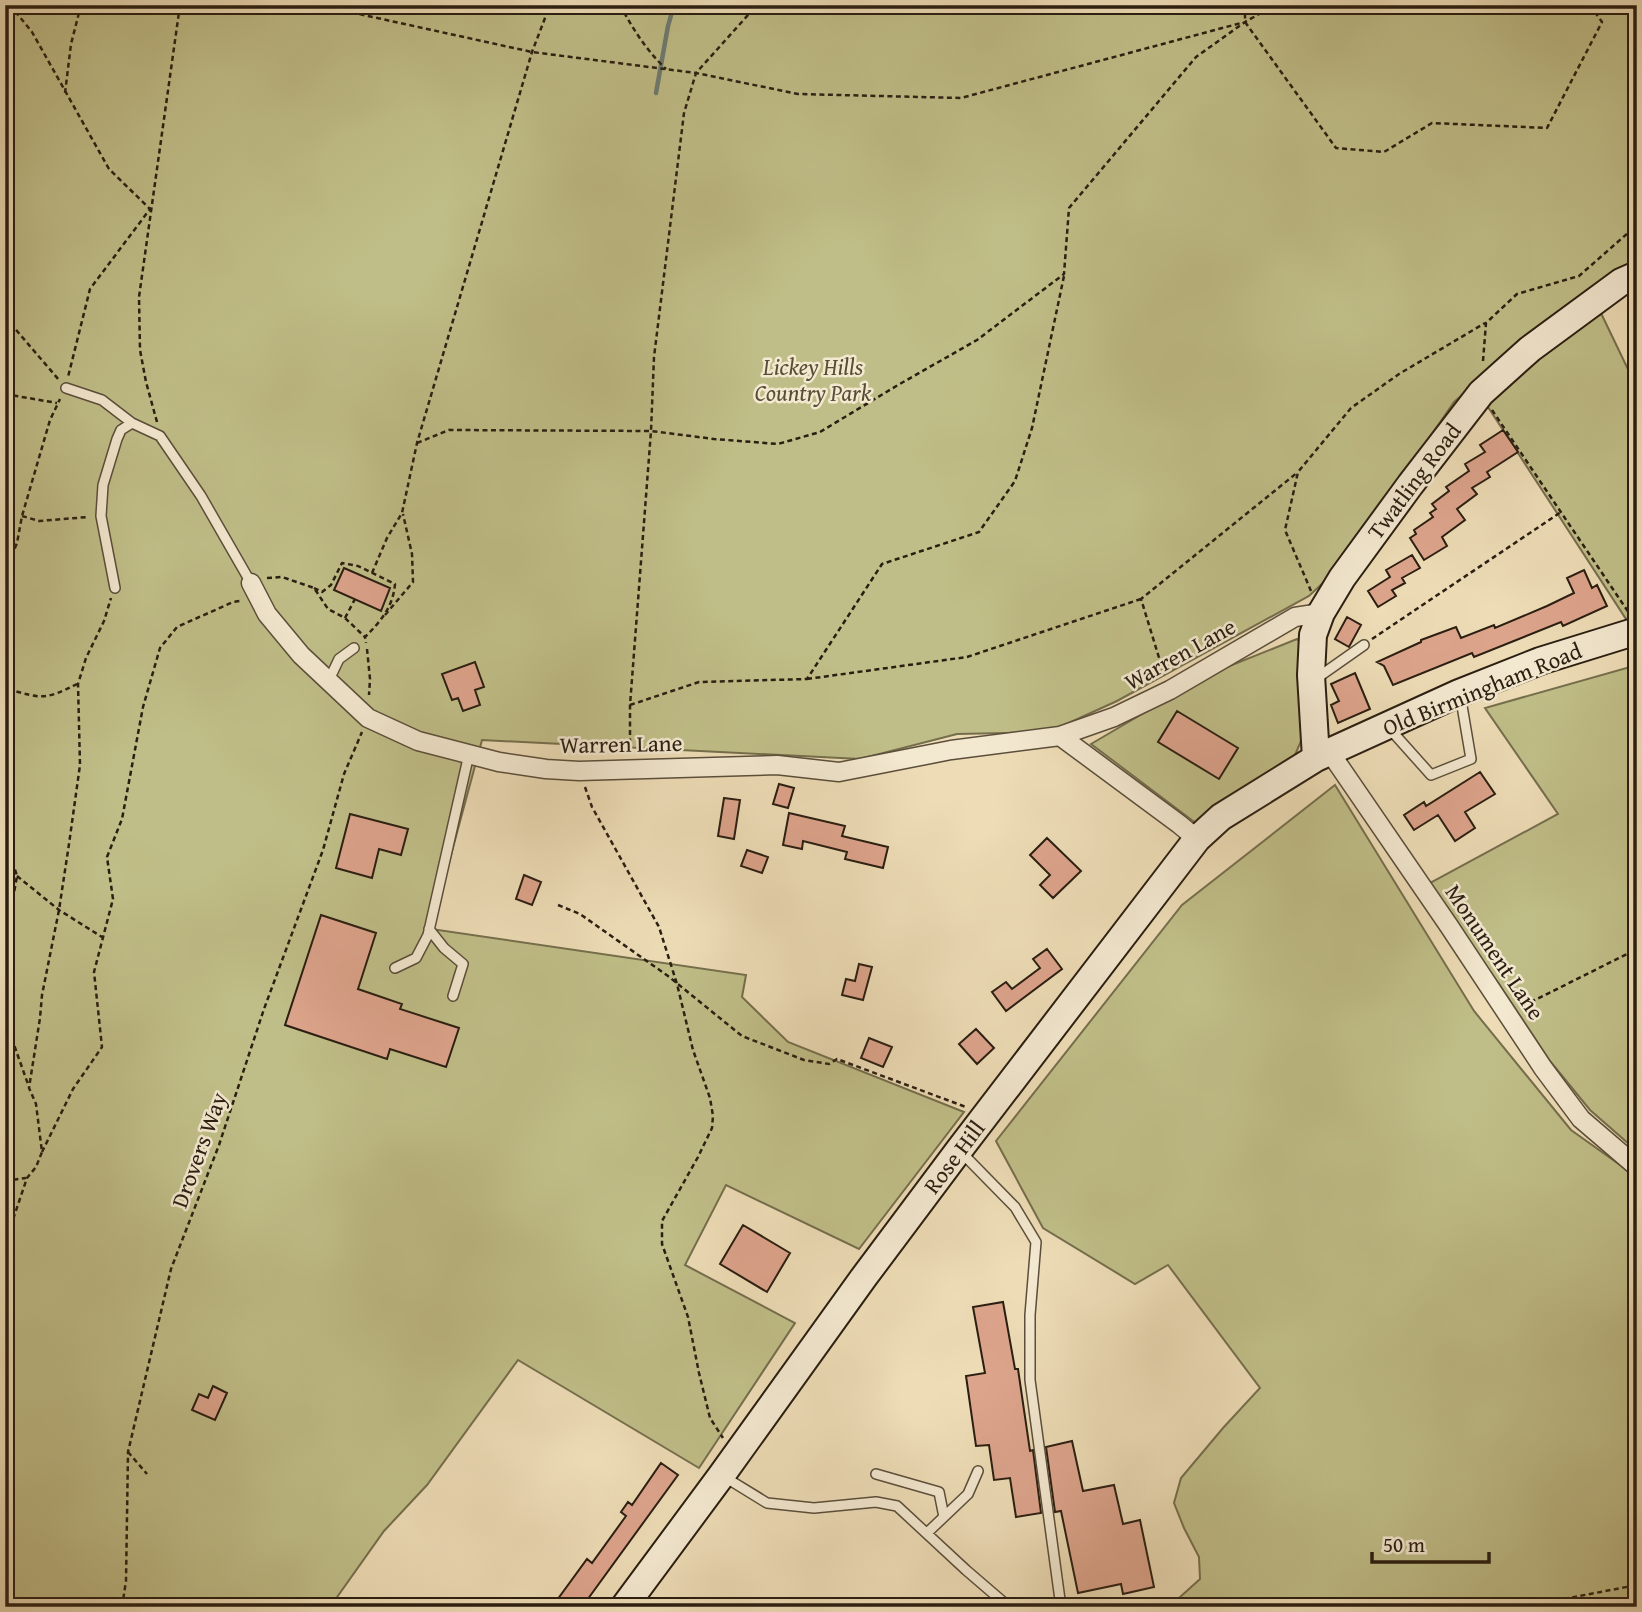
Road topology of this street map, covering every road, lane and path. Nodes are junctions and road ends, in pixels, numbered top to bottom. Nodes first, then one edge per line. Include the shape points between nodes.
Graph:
1 (10, 5) edge
2 (81, 5) edge
3 (180, 5) edge
4 (214, 5) edge
5 (257, 5) edge
6 (318, 5) edge
7 (550, 5) edge
8 (620, 5) edge
9 (757, 5) edge
10 (1245, 5) edge
11 (1275, 5) edge
12 (1590, 5) edge
13 (1245, 22) junction
14 (532, 51) junction
15 (666, 69) junction
16 (696, 73) junction
17 (65, 93) junction
18 (150, 209) junction
19 (1637, 225) edge
20 (1064, 274) junction
21 (1637, 275) edge
22 (5, 317) edge
23 (1486, 323) junction
24 (66, 388) joint
25 (1481, 393) junction
26 (5, 394) edge
27 (58, 403) dead end
28 (132, 423) junction
29 (651, 431) junction
30 (160, 436) junction
31 (417, 443) junction
32 (1298, 472) junction
33 (1561, 512) junction
34 (402, 513) junction
35 (22, 516) dead end
36 (101, 516) junction
37 (372, 573) junction
38 (115, 587) joint
39 (314, 589) junction
40 (254, 590) junction
41 (355, 599) dead end
42 (1141, 599) junction
43 (1321, 614) junction
44 (345, 618) junction
45 (1633, 622) edge
46 (379, 623) junction
47 (5, 630) edge
48 (365, 637) junction
49 (1364, 645) joint
50 (354, 648) joint
51 (807, 679) junction
52 (328, 682) junction
53 (1312, 682) junction
54 (78, 684) junction
55 (8, 690) junction
56 (1170, 690) junction
57 (1460, 693) junction
58 (5, 702) edge
59 (630, 705) junction
60 (368, 718) junction
61 (1387, 726) junction
62 (1060, 736) junction
63 (468, 754) junction
64 (1322, 754) junction
65 (629, 769) junction
66 (579, 771) junction
67 (5, 837) edge
68 (1197, 839) junction
69 (17, 876) junction
70 (558, 905) dead end
71 (59, 910) junction
72 (429, 929) junction
73 (103, 937) junction
74 (1637, 948) edge
75 (395, 968) dead end
76 (677, 984) junction
77 (453, 996) dead end
78 (1507, 1014) junction
79 (29, 1088) junction
80 (983, 1118) junction
81 (959, 1150) junction
82 (42, 1152) junction
83 (1637, 1167) edge
84 (27, 1178) junction
85 (5, 1181) edge
86 (5, 1243) edge
87 (128, 1452) junction
88 (728, 1466) junction
89 (978, 1471) dead end
90 (147, 1474) dead end
91 (876, 1474) dead end
92 (944, 1517) junction
93 (927, 1533) junction
94 (1637, 1585) edge
95 (122, 1607) edge
96 (624, 1607) edge
97 (1009, 1607) edge
98 (1061, 1607) edge
99 (1522, 1607) edge

1 - 17 path via 32,32
2 - 17 path
3 - 18 path
4 - 5 path
6 - 14 path
7 - 14 path
8 - 15 path via 638,37
9 - 16 path
10 - 13 path
11 - 13 path
12 - 13 path via 1602,22 1547,128 1432,123 1384,152 1335,148
13 - 16 path via 961,98 798,94
13 - 20 path via 1196,57 1069,208
14 - 15 path
14 - 31 path
15 - 16 path
16 - 29 path via 684,113 654,356
17 - 18 path via 109,169
18 - 30 path via 139,298 140,350
19 - 23 path via 1579,276 1517,295
20 - 29 path via 977,340 820,432 778,444
20 - 51 path via 1032,428 1015,481 979,532 882,565
21 - 25 main road, Twatling Road via 1530,349
22 - 24 path
23 - 25 path
23 - 32 path via 1399,374 1352,408
24 - 28 lane via 102,400
25 - 33 path
25 - 43 main road, Twatling Road via 1372,536
26 - 27 path
28 - 30 lane
28 - 36 lane via 121,430 112,453
29 - 31 path via 449,430
29 - 59 path
30 - 40 lane via 201,496
31 - 34 path
32 - 42 path
32 - 43 path via 1285,530
33 - 45 path
33 - 49 path
34 - 37 path
34 - 46 path via 413,582
35 - 36 path via 39,521
36 - 38 lane
37 - 39 path via 342,563 331,585 321,592
37 - 46 path via 395,583 393,598
38 - 54 path
39 - 40 path via 282,577 259,578
39 - 44 path via 328,609
40 - 52 street, Warren Lane via 267,614
40 - 73 path via 177,627 160,648 143,707 122,819 107,857 113,899
41 - 44 path
42 - 51 path via 967,657
42 - 56 path
43 - 53 main road, Twatling Road via 1313,635
43 - 56 street, Warren Lane via 1295,618
44 - 48 path
45 - 57 main road, Old Birmingham Road
46 - 48 path
47 - 55 path
48 - 50 path
48 - 60 path
49 - 53 lane
50 - 52 lane via 339,659
51 - 59 path via 699,682
52 - 60 street, Warren Lane
53 - 64 main road, Twatling Road
54 - 55 path via 37,698
54 - 71 path via 80,765
55 - 58 path
56 - 62 street, Warren Lane
57 - 61 main road, Old Birmingham Road
57 - 61 lane via 1471,759 1432,775
59 - 65 path
60 - 63 street, Warren Lane via 418,741
60 - 87 path, Drovers Way via 344,774 323,850 171,1269
61 - 64 main road, Old Birmingham Road
62 - 65 street, Warren Lane via 951,750 839,772 777,765
62 - 68 street
63 - 66 street, Warren Lane via 534,768
63 - 72 lane
64 - 68 main road, Rose Hill via 1221,817
64 - 78 street, Monument Lane
65 - 66 street, Warren Lane
66 - 76 path via 592,807 659,927
67 - 69 path
68 - 80 main road, Rose Hill
69 - 71 path
69 - 79 path via 6,976 13,1042
70 - 76 path via 580,914
71 - 73 path
71 - 79 path
72 - 75 lane via 416,958
72 - 77 lane via 463,964
73 - 82 path via 93,972 102,1047 73,1089
74 - 78 path
76 - 80 path via 742,1036 804,1060 829,1063 837,1059 968,1108
76 - 88 path via 713,1116 698,1157 662,1221 662,1244 688,1317 710,1418
78 - 83 street, Monument Lane via 1581,1119
79 - 82 path via 36,1104
80 - 81 main road, Rose Hill
81 - 88 main road, Rose Hill
81 - 98 lane via 1015,1207 1036,1242 1030,1380
82 - 84 path
84 - 85 path
84 - 86 path
87 - 90 path
87 - 95 path, Drovers Way via 127,1581
88 - 93 lane via 767,1503 814,1508 876,1502 897,1506
88 - 96 main road, Rose Hill
89 - 92 lane via 968,1494
91 - 92 lane via 939,1492
92 - 93 lane
93 - 97 lane
94 - 99 path

